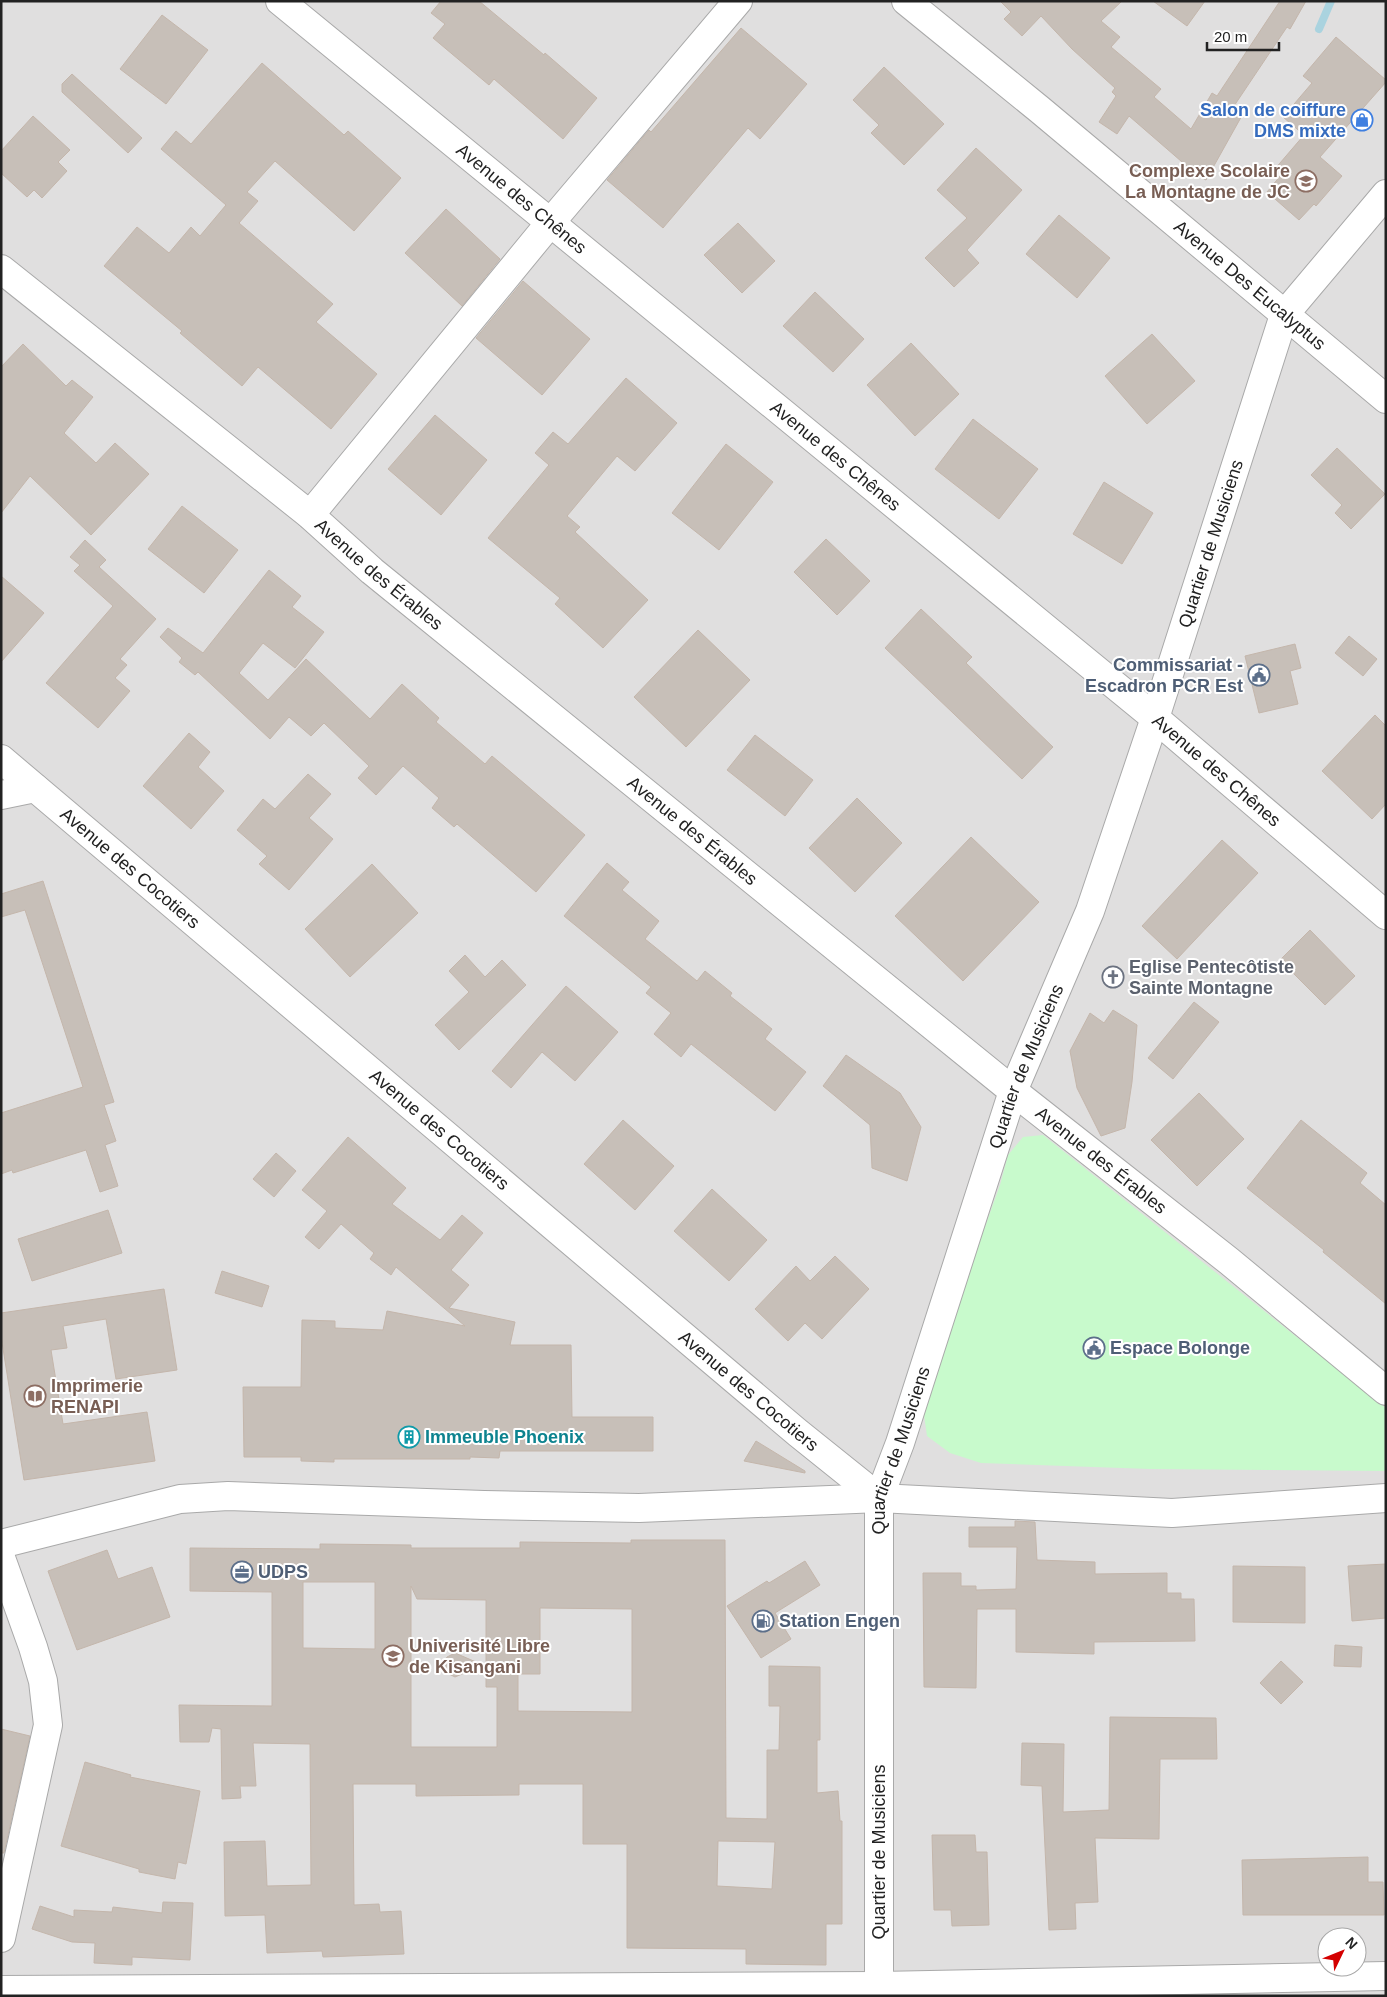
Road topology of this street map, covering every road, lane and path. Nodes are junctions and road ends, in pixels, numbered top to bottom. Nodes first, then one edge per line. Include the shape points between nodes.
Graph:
1 (280, 1) edge
2 (738, 1) edge
3 (906, 1) edge
4 (1386, 194) edge
5 (550, 223) junction
6 (1, 269) edge
7 (1284, 315) junction
8 (1386, 399) edge
9 (310, 515) junction
10 (1155, 718) junction
11 (1, 759) edge
12 (35, 788) junction
13 (1, 795) edge
14 (1386, 915) edge
15 (1014, 1090) junction
16 (1386, 1391) edge
17 (879, 1498) junction
18 (1386, 1498) edge
19 (1, 1544) edge
20 (1, 1558) edge
21 (1, 1938) edge
22 (1386, 1976) edge
23 (1, 1990) edge
24 (879, 1991) edge

1 - 5 street, Avenue des Chênes
2 - 5 street
3 - 7 street, Avenue Des Eucalyptus
4 - 7 street, Quartier de Musiciens
5 - 9 street
5 - 10 street, Avenue des Chênes
6 - 9 street, Avenue des Érables
7 - 8 street, Avenue Des Eucalyptus
7 - 10 street, Quartier de Musiciens
9 - 15 street, Avenue des Érables via 372,571
10 - 14 street, Avenue des Chênes
10 - 15 street, Quartier de Musiciens via 1090,911
11 - 12 street, Avenue des Cocotiers
12 - 13 street
12 - 17 street, Avenue des Cocotiers via 790,1427
15 - 16 street, Avenue des Érables
15 - 17 street, Quartier de Musiciens via 900,1443
17 - 18 street via 1172,1513
17 - 19 street via 639,1508 228,1496 180,1499
17 - 24 street, Quartier de Musiciens
20 - 21 street via 34,1648 43,1681 48,1725
22 - 24 street
23 - 24 street

